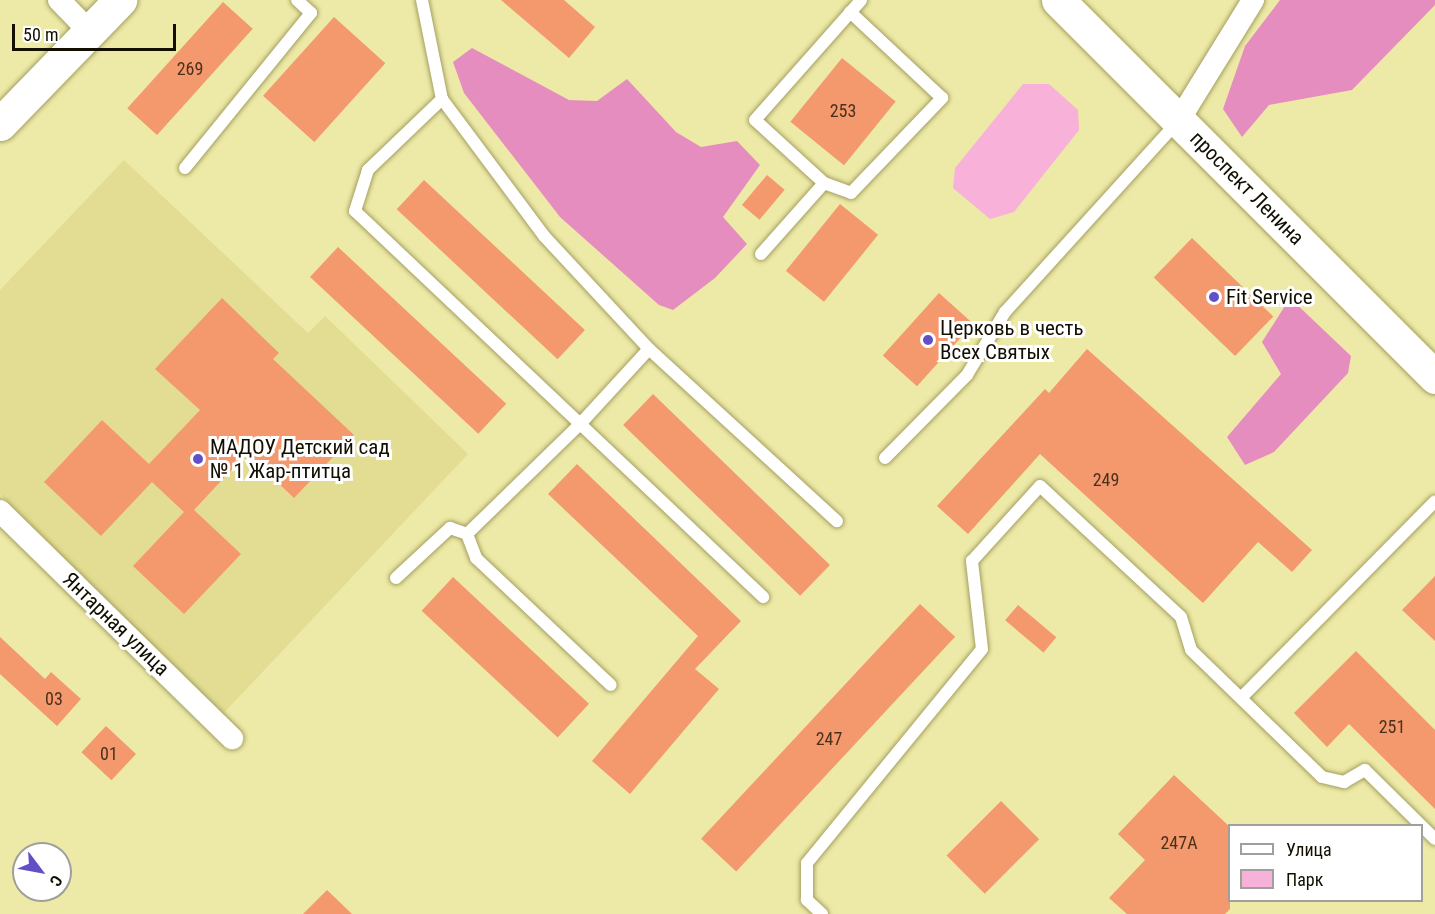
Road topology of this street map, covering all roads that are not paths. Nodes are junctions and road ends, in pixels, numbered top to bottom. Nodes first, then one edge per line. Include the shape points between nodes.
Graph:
1 (59, 0) edge
2 (120, 0) edge
3 (297, 0) edge
4 (422, 0) edge
5 (861, 0) edge
6 (1058, 0) edge
7 (1253, 0) edge
8 (850, 12) junction
9 (88, 30) junction
10 (442, 99) junction
11 (1179, 120) junction
12 (0, 124) edge
13 (185, 168) dead end
14 (824, 183) junction
15 (761, 254) dead end
16 (649, 349) junction
17 (1435, 377) edge
18 (582, 423) junction
19 (885, 458) dead end
20 (1435, 501) edge
21 (0, 511) edge
22 (837, 521) dead end
23 (467, 534) junction
24 (396, 578) dead end
25 (763, 597) dead end
26 (611, 685) dead end
27 (1242, 698) junction
28 (232, 738) dead end
29 (1420, 824) edge
30 (1423, 827) edge
31 (1435, 839) edge
32 (822, 914) edge

1 - 9 street
2 - 9 street
3 - 13 lane via 311,13
4 - 10 lane
5 - 8 lane
6 - 11 street, проспект Ленина
7 - 11 street
8 - 14 lane via 755,120
8 - 14 lane via 942,98 851,193
9 - 12 street
10 - 16 lane via 545,237
10 - 18 lane via 368,170 355,211
11 - 17 street, проспект Ленина
11 - 19 lane via 1005,312 968,375
14 - 15 lane
16 - 18 lane
16 - 22 lane
18 - 23 lane
18 - 25 lane
20 - 27 lane
21 - 28 street, Янтарная улица
23 - 24 lane via 450,528
23 - 26 lane via 476,558
27 - 29 lane via 1322,777 1344,782 1365,770
27 - 32 lane via 1191,650 1181,617 1040,486 972,561 982,649 807,863 807,900
30 - 31 lane

